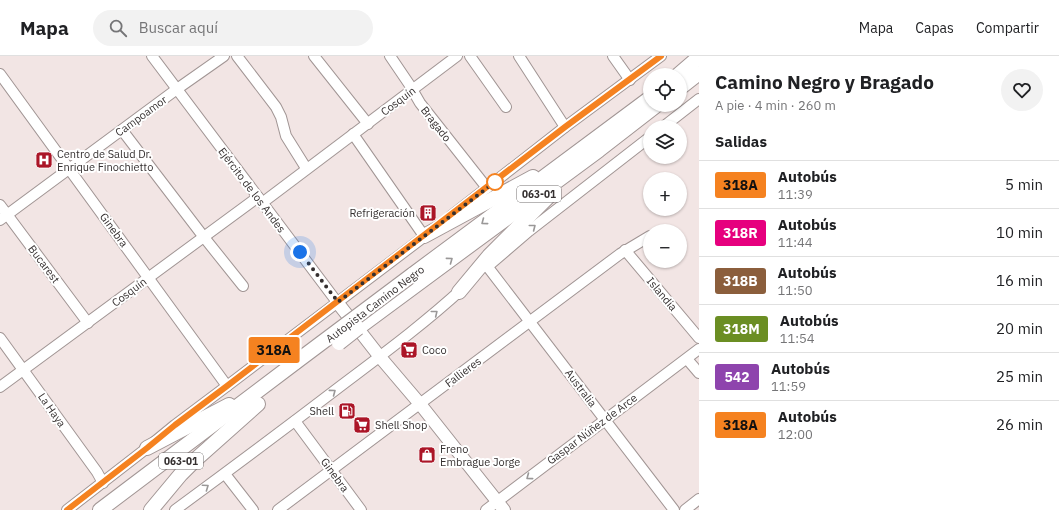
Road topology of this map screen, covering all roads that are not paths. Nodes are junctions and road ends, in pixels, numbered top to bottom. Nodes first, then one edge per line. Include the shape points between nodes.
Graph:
1 (152, 56) edge
2 (224, 56) edge
3 (237, 56) edge
4 (314, 56) edge
5 (390, 56) edge
6 (457, 56) edge
7 (470, 56) edge
8 (519, 56) edge
9 (613, 56) edge
10 (661, 56) edge
11 (699, 57) edge
12 (699, 62) edge
13 (687, 68) edge
14 (687, 70) edge
15 (699, 73) edge
16 (0, 74) edge
17 (630, 80) junction
18 (687, 82) edge
19 (177, 89) junction
20 (412, 90) junction
21 (699, 99) edge
22 (643, 103) edge
23 (506, 107) dead end
24 (648, 112) edge
25 (672, 120) edge
26 (368, 124) junction
27 (616, 124) junction
28 (565, 127) junction
29 (122, 130) junction
30 (353, 134) junction
31 (643, 142) edge
32 (599, 150) junction
33 (306, 168) junction
34 (69, 169) junction
35 (487, 188) junction
36 (260, 200) junction
37 (0, 205) edge
38 (4, 217) edge
39 (203, 236) junction
40 (424, 236) junction
41 (643, 240) edge
42 (625, 250) junction
43 (487, 266) junction
44 (148, 278) junction
45 (416, 279) junction
46 (243, 286) dead end
47 (459, 292) junction
48 (338, 302) junction
49 (530, 322) junction
50 (88, 323) junction
51 (0, 338) edge
52 (699, 338) edge
53 (699, 349) edge
54 (380, 357) junction
55 (687, 359) junction
56 (297, 366) junction
57 (24, 370) junction
58 (699, 373) edge
59 (227, 386) junction
60 (0, 387) edge
61 (258, 404) junction
62 (420, 404) junction
63 (605, 420) junction
64 (295, 421) junction
65 (147, 448) junction
66 (332, 470) junction
67 (225, 474) junction
68 (103, 483) junction
69 (699, 499) edge
70 (500, 506) edge
71 (67, 510) edge
72 (100, 510) edge
73 (115, 510) edge
74 (152, 510) edge
75 (174, 510) edge
76 (253, 510) edge
77 (278, 510) edge
78 (361, 510) edge
79 (486, 510) edge
80 (674, 510) edge
81 (685, 510) edge

1 - 19 street, Ejército de los Andes
2 - 19 street, Campoamor
3 - 33 street via 276,108 286,136
4 - 26 street
5 - 20 street, Bragado
6 - 20 street, Cosquín
7 - 23 street
8 - 28 street
9 - 17 street
10 - 17 street
11 - 13 highway
12 - 14 highway
15 - 18 highway
16 - 34 street, Ginebra
17 - 28 street
19 - 29 street, Campoamor
19 - 36 street, Ejército de los Andes
20 - 26 street, Cosquín
20 - 35 street, Bragado
21 - 25 street
22 - 27 highway, Autopista Camino Negro / 063-01
24 - 32 highway, Autopista Camino Negro / 063-01
26 - 30 street, Cosquín
27 - 40 highway via 526,181
27 -> 45 highway, Autopista Camino Negro / 063-01
28 - 35 street
29 - 34 street, Campoamor
29 - 39 street
30 - 33 street, Cosquín
30 - 40 street
43 -> 31 street
45 -> 32 highway, Autopista Camino Negro / 063-01
32 - 47 highway via 529,215 489,256
33 - 36 street, Cosquín
34 - 38 street, Campoamor
34 - 44 street, Ginebra
35 - 40 street
36 - 39 street, Cosquín
36 - 48 street, Ejército de los Andes
37 - 38 street, Bucarest
38 - 50 street, Bucarest
39 - 44 street, Cosquín
39 - 46 street
40 - 48 street
41 - 42 street, Fallieres
42 - 49 street, Fallieres
42 - 52 street, Islandia
43 - 47 street
43 - 49 street, Australia
44 - 50 street, Cosquín
44 - 59 street, Ginebra
45 - 56 highway, Autopista Camino Negro / 063-01, bridge
54 -> 47 street
48 - 54 main road, Ejército de los Andes
48 - 59 street
49 - 62 street, Fallieres
49 - 63 street, Australia
50 - 57 street, Cosquín
51 - 57 street, La Haya
53 - 55 street, Gaspar Núñez de Arce
54 - 62 main road, Ejército de los Andes
64 -> 54 street
55 - 58 street
55 - 63 street, Gaspar Núñez de Arce
56 - 61 highway, Autopista Camino Negro / 063-01
56 - 65 highway
56 - 72 highway, Autopista Camino Negro / 063-01
57 - 60 street, Cosquín
57 - 68 street, La Haya
59 - 65 street
61 - 73 highway, Autopista Camino Negro / 063-01
61 - 74 highway via 190,465
62 - 66 street, Fallieres
62 - 70 main road, Ejército de los Andes
63 -> 70 street, Gaspar Núñez de Arce
63 - 80 street, Australia
64 - 66 street, Ginebra
64 - 67 street
65 - 68 street
66 - 77 street, Fallieres
66 - 78 street, Ginebra
75 -> 67 street
67 - 76 street
68 - 71 street
69 - 81 street
70 - 79 street, Gaspar Núñez de Arce

